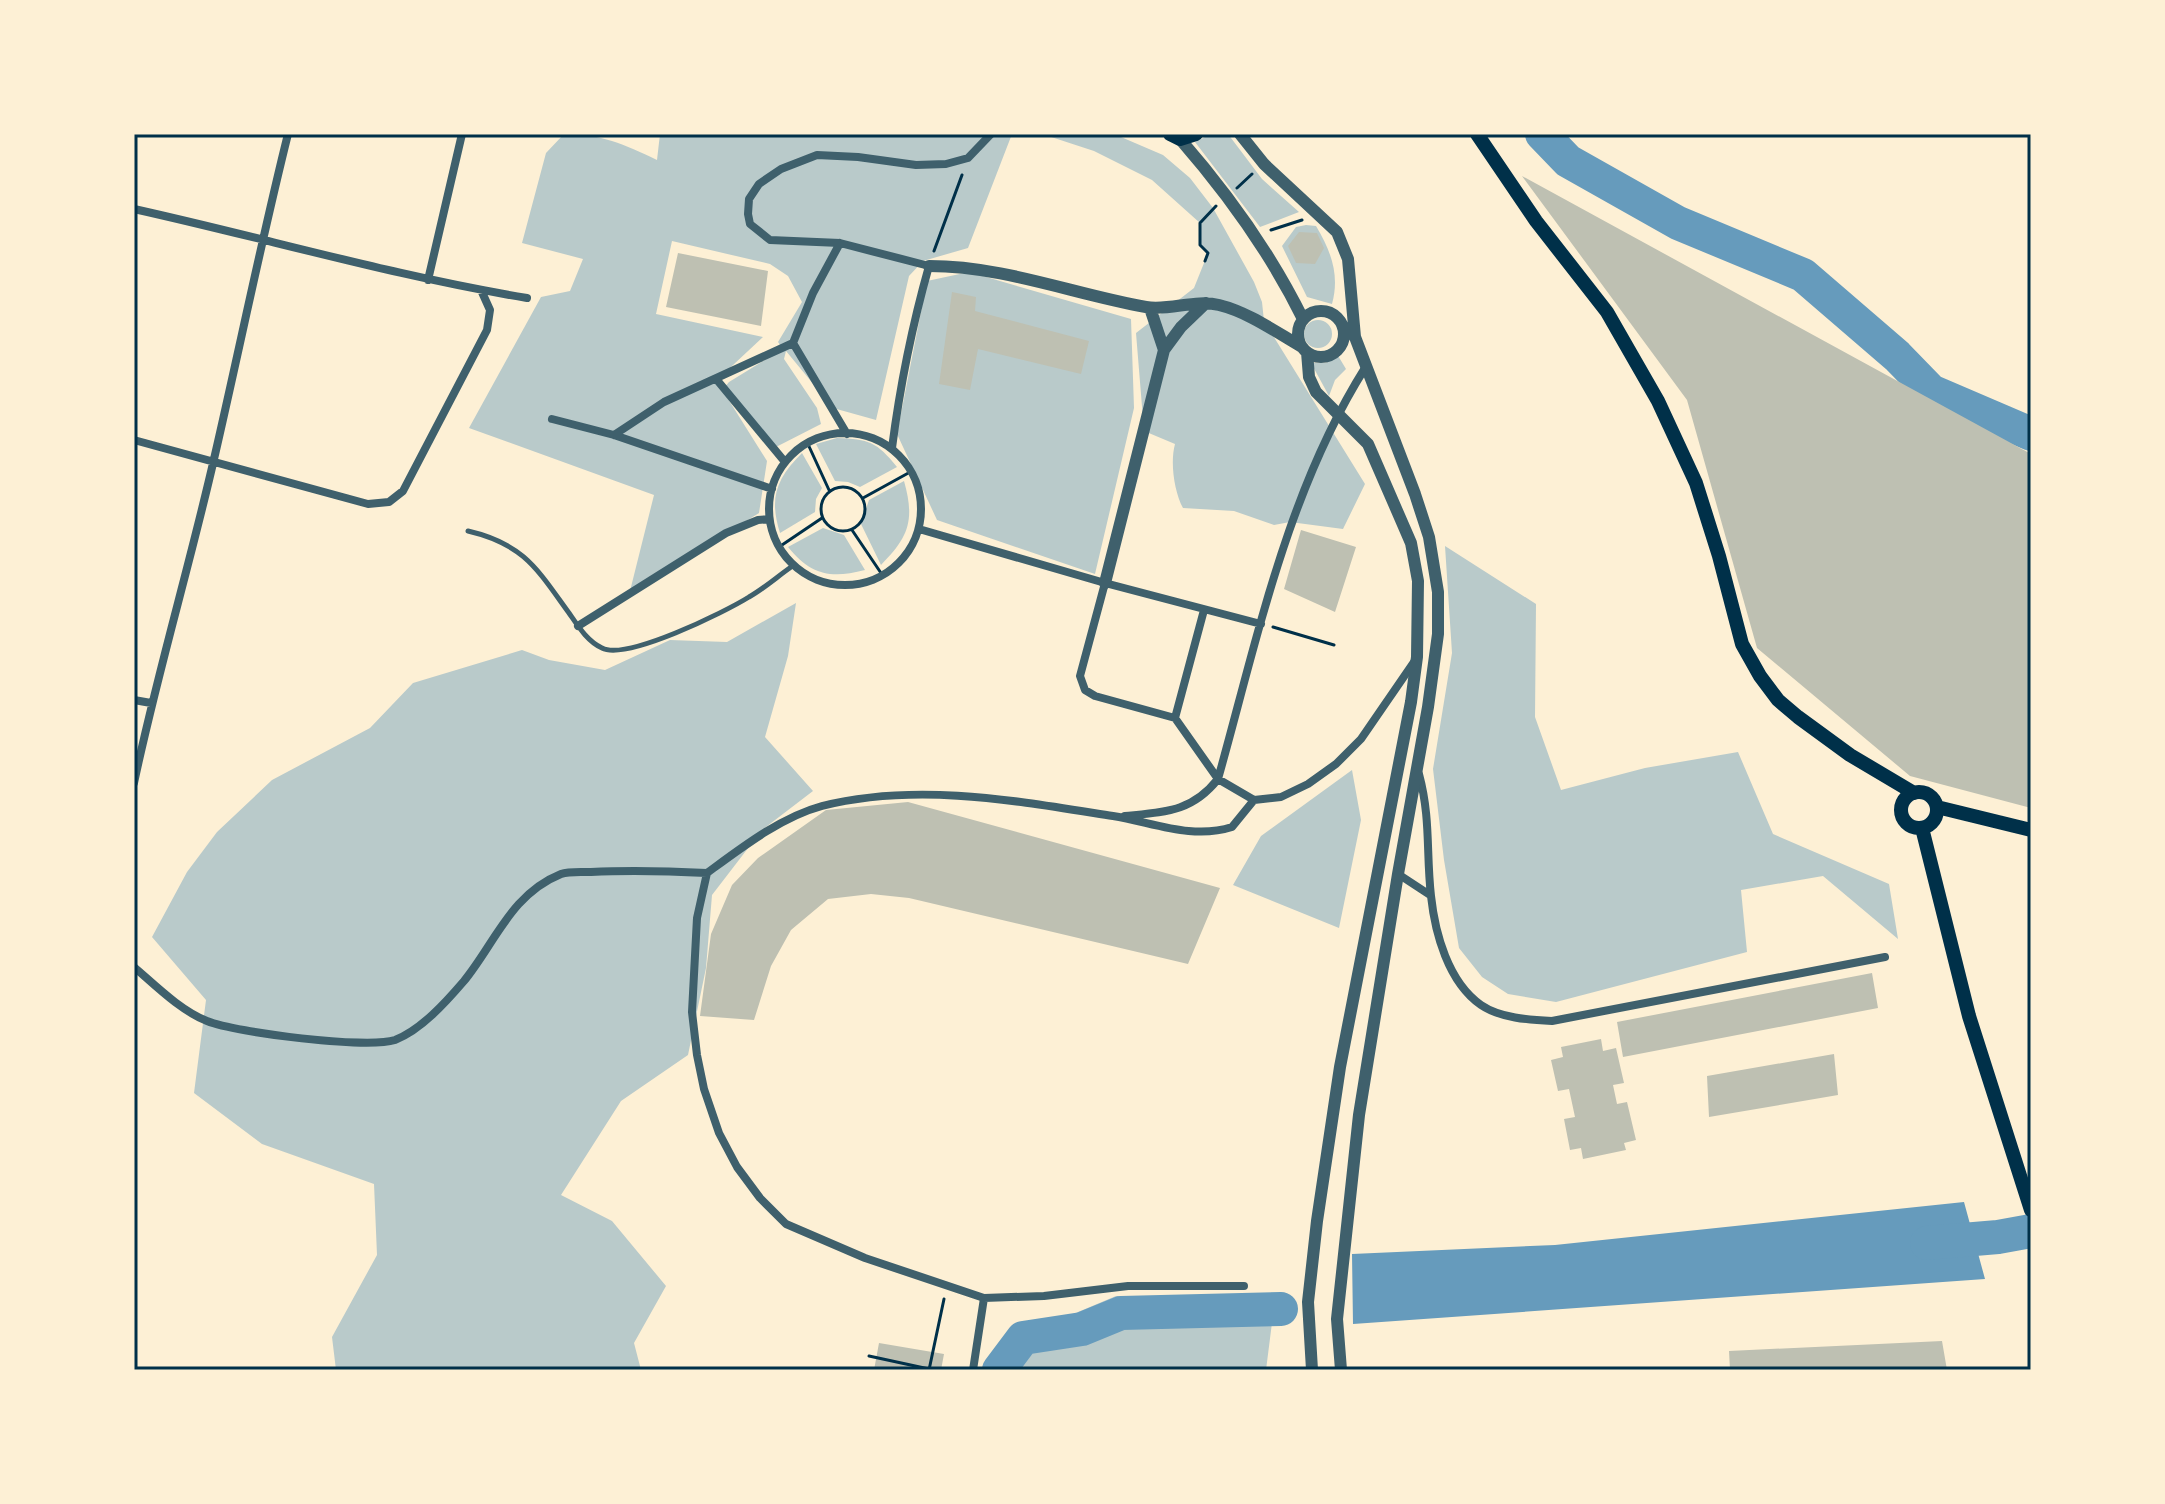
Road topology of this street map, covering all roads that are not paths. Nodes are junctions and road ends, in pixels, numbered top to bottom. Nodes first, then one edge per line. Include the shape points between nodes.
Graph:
1 (288, 134) edge
2 (462, 134) edge
3 (991, 134) edge
4 (1196, 134) edge
5 (1240, 134) edge
6 (1477, 134) edge
7 (1175, 136) edge
8 (134, 209) edge
9 (263, 237) junction
10 (840, 243) junction
11 (929, 266) junction
12 (428, 280) junction
13 (481, 290) junction
14 (527, 298) dead end
15 (1206, 303) junction
16 (1150, 308) junction
17 (1303, 319) junction
18 (1350, 335) junction
19 (793, 343) junction
20 (1164, 350) junction
21 (1304, 350) junction
22 (1365, 368) junction
23 (717, 380) junction
24 (1338, 417) junction
25 (552, 419) dead end
26 (847, 434) junction
27 (614, 435) junction
28 (134, 440) edge
29 (892, 448) junction
30 (214, 461) junction
31 (785, 462) junction
32 (772, 489) junction
33 (769, 519) junction
34 (919, 529) junction
35 (468, 531) dead end
36 (794, 565) junction
37 (1105, 583) junction
38 (1204, 610) junction
39 (1261, 624) junction
40 (578, 626) junction
41 (1417, 657) junction
42 (134, 700) edge
43 (151, 703) junction
44 (1175, 718) junction
45 (1418, 771) junction
46 (1218, 779) junction
47 (134, 783) edge
48 (1914, 793) junction
49 (1254, 800) junction
50 (1937, 807) junction
51 (1116, 817) junction
52 (1922, 828) junction
53 (2031, 830) edge
54 (707, 873) junction
55 (1398, 874) junction
56 (1430, 895) junction
57 (1885, 957) dead end
58 (134, 967) edge
59 (2031, 1210) edge
60 (1244, 1286) dead end
61 (984, 1298) junction
62 (973, 1370) edge
63 (1312, 1370) edge
64 (1341, 1370) edge

1 - 9 street
2 - 12 street
3 - 10 street via 968,158 932,166 817,155 781,169 759,184 749,199 750,224 770,240
4 - 7 main road
5 - 18 street via 1264,164 1337,232 1348,259
6 - 48 main road via 1607,312 1658,401 1696,483 1742,644 1760,676 1798,717
7 - 17 street via 1256,237
8 - 9 street
9 - 12 street
9 - 30 street
10 - 11 street
10 - 19 street
11 - 16 street via 992,270
11 - 29 street
12 - 13 street
13 - 14 street
13 - 30 street via 490,310 487,330 396,497 368,504
15 - 16 street
15 - 20 street
15 - 21 street via 1234,310
16 - 20 street
17 - 18 street via 1323,311 1333,314
17 - 21 street via 1298,328
18 - 21 street via 1331,355 1314,356
18 - 22 street
19 - 23 street
19 - 26 street
20 - 37 street
21 - 24 street via 1316,392
22 - 24 street
22 - 45 street via 1415,494 1438,592 1438,634
23 - 27 street via 664,402
23 - 31 street
24 - 39 street via 1301,500
24 - 41 street via 1368,444 1411,543 1418,581
25 - 27 street
26 - 29 street via 866,435
26 - 31 street via 807,442
27 - 32 street
28 - 30 street
29 - 34 street via 912,471 921,499
30 - 43 street
31 - 32 street
32 - 33 street
33 - 36 street via 779,547
33 - 40 street via 726,533
34 - 36 street via 906,556 883,576 855,586 825,584
34 - 37 street
35 - 40 lane via 490,536 531,561
36 - 40 lane via 750,597 633,648 607,651
37 - 38 street
37 - 44 street via 1080,676 1085,690
38 - 39 street
38 - 44 street
39 - 46 street
41 - 49 street via 1361,739 1336,764 1281,797
41 - 63 street via 1340,1067 1317,1221 1308,1302
42 - 43 street
43 - 47 street
44 - 46 street
45 - 55 street
45 - 56 street via 1430,835
46 - 49 street
46 - 51 street via 1194,803
48 - 50 main road via 1926,793
48 - 52 main road via 1904,800 1901,812 1911,826
49 - 51 street via 1232,827 1219,831 1169,829
50 - 52 main road via 1932,823
50 - 53 main road
51 - 54 street via 971,797 899,794 821,807 792,818
52 - 59 main road via 1969,1016
54 - 58 street via 563,873 529,892 464,980 418,1028 394,1040 308,1038 206,1021
54 - 61 street via 696,934 693,1027 704,1089 737,1167 786,1224 865,1258
55 - 56 street
55 - 64 street via 1341,1261
56 - 57 street via 1445,957 1460,983 1481,1005 1530,1020 1552,1021
60 - 61 street via 1128,1286
61 - 62 street

